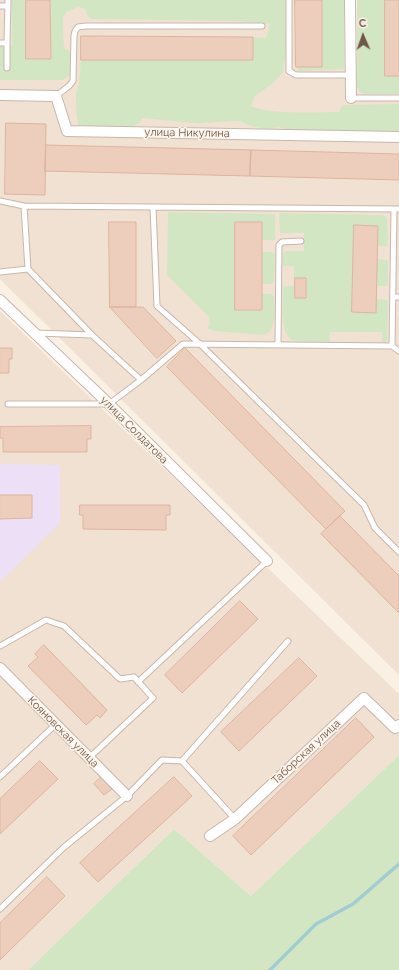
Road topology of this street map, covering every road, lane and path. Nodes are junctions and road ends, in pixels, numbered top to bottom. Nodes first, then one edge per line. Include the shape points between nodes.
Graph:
1 (8, 0) edge
2 (289, 0) edge
3 (350, 0) edge
4 (0, 6) edge
5 (8, 6) junction
6 (262, 26) dead end
7 (0, 43) edge
8 (7, 43) junction
9 (7, 68) dead end
10 (350, 75) junction
11 (0, 96) edge
12 (56, 96) junction
13 (351, 98) joint
14 (399, 98) edge
15 (399, 137) edge
16 (0, 201) edge
17 (24, 206) junction
18 (153, 207) junction
19 (396, 210) edge
20 (301, 241) dead end
21 (28, 269) junction
22 (0, 272) edge
23 (393, 297) junction
24 (399, 297) edge
25 (0, 300) edge
26 (33, 332) junction
27 (92, 335) junction
28 (200, 344) junction
29 (278, 345) junction
30 (392, 346) junction
31 (399, 351) edge
32 (141, 380) junction
33 (8, 404) dead end
34 (109, 404) junction
35 (399, 552) edge
36 (267, 561) joint
37 (288, 641) dead end
38 (0, 646) edge
39 (0, 668) edge
40 (138, 682) junction
41 (56, 724) junction
42 (399, 725) edge
43 (89, 758) junction
44 (182, 761) junction
45 (0, 777) edge
46 (127, 796) junction
47 (235, 819) junction
48 (210, 836) dead end
49 (0, 909) edge

1 - 5 lane
2 - 10 lane via 289,71 296,75
3 - 10 street
4 - 5 lane
5 - 8 lane
6 - 12 lane via 78,27 74,36 73,81
7 - 8 lane
8 - 9 lane
10 - 13 street
11 - 12 street
12 - 15 street, улица Никулина via 67,131
13 - 14 lane
16 - 17 lane
17 - 18 lane
17 - 21 lane
18 - 19 lane
18 - 28 lane via 157,306
19 - 23 lane
20 - 29 lane via 282,242 279,245
21 - 22 lane
21 - 27 lane
23 - 24 lane
23 - 30 lane
25 - 26 street, улица Солдатова
26 - 27 lane
26 - 34 street, улица Солдатова
27 - 32 lane
28 - 29 lane
28 - 32 lane via 183,344
28 - 35 lane via 364,505 375,528
29 - 30 lane
30 - 31 lane
32 - 34 lane
33 - 34 lane
34 - 36 street, улица Солдатова
36 - 40 lane
37 - 44 lane
38 - 40 lane via 46,620 64,626 120,679 134,677
39 - 41 street, Кояновская улица
40 - 43 lane via 153,698
41 - 43 street, Кояновская улица
41 - 45 lane
42 - 47 street, Таборская улица via 395,728 364,698
43 - 46 street, Кояновская улица
44 - 46 lane via 162,760
44 - 47 lane
46 - 49 lane via 63,848
47 - 48 street, Таборская улица

